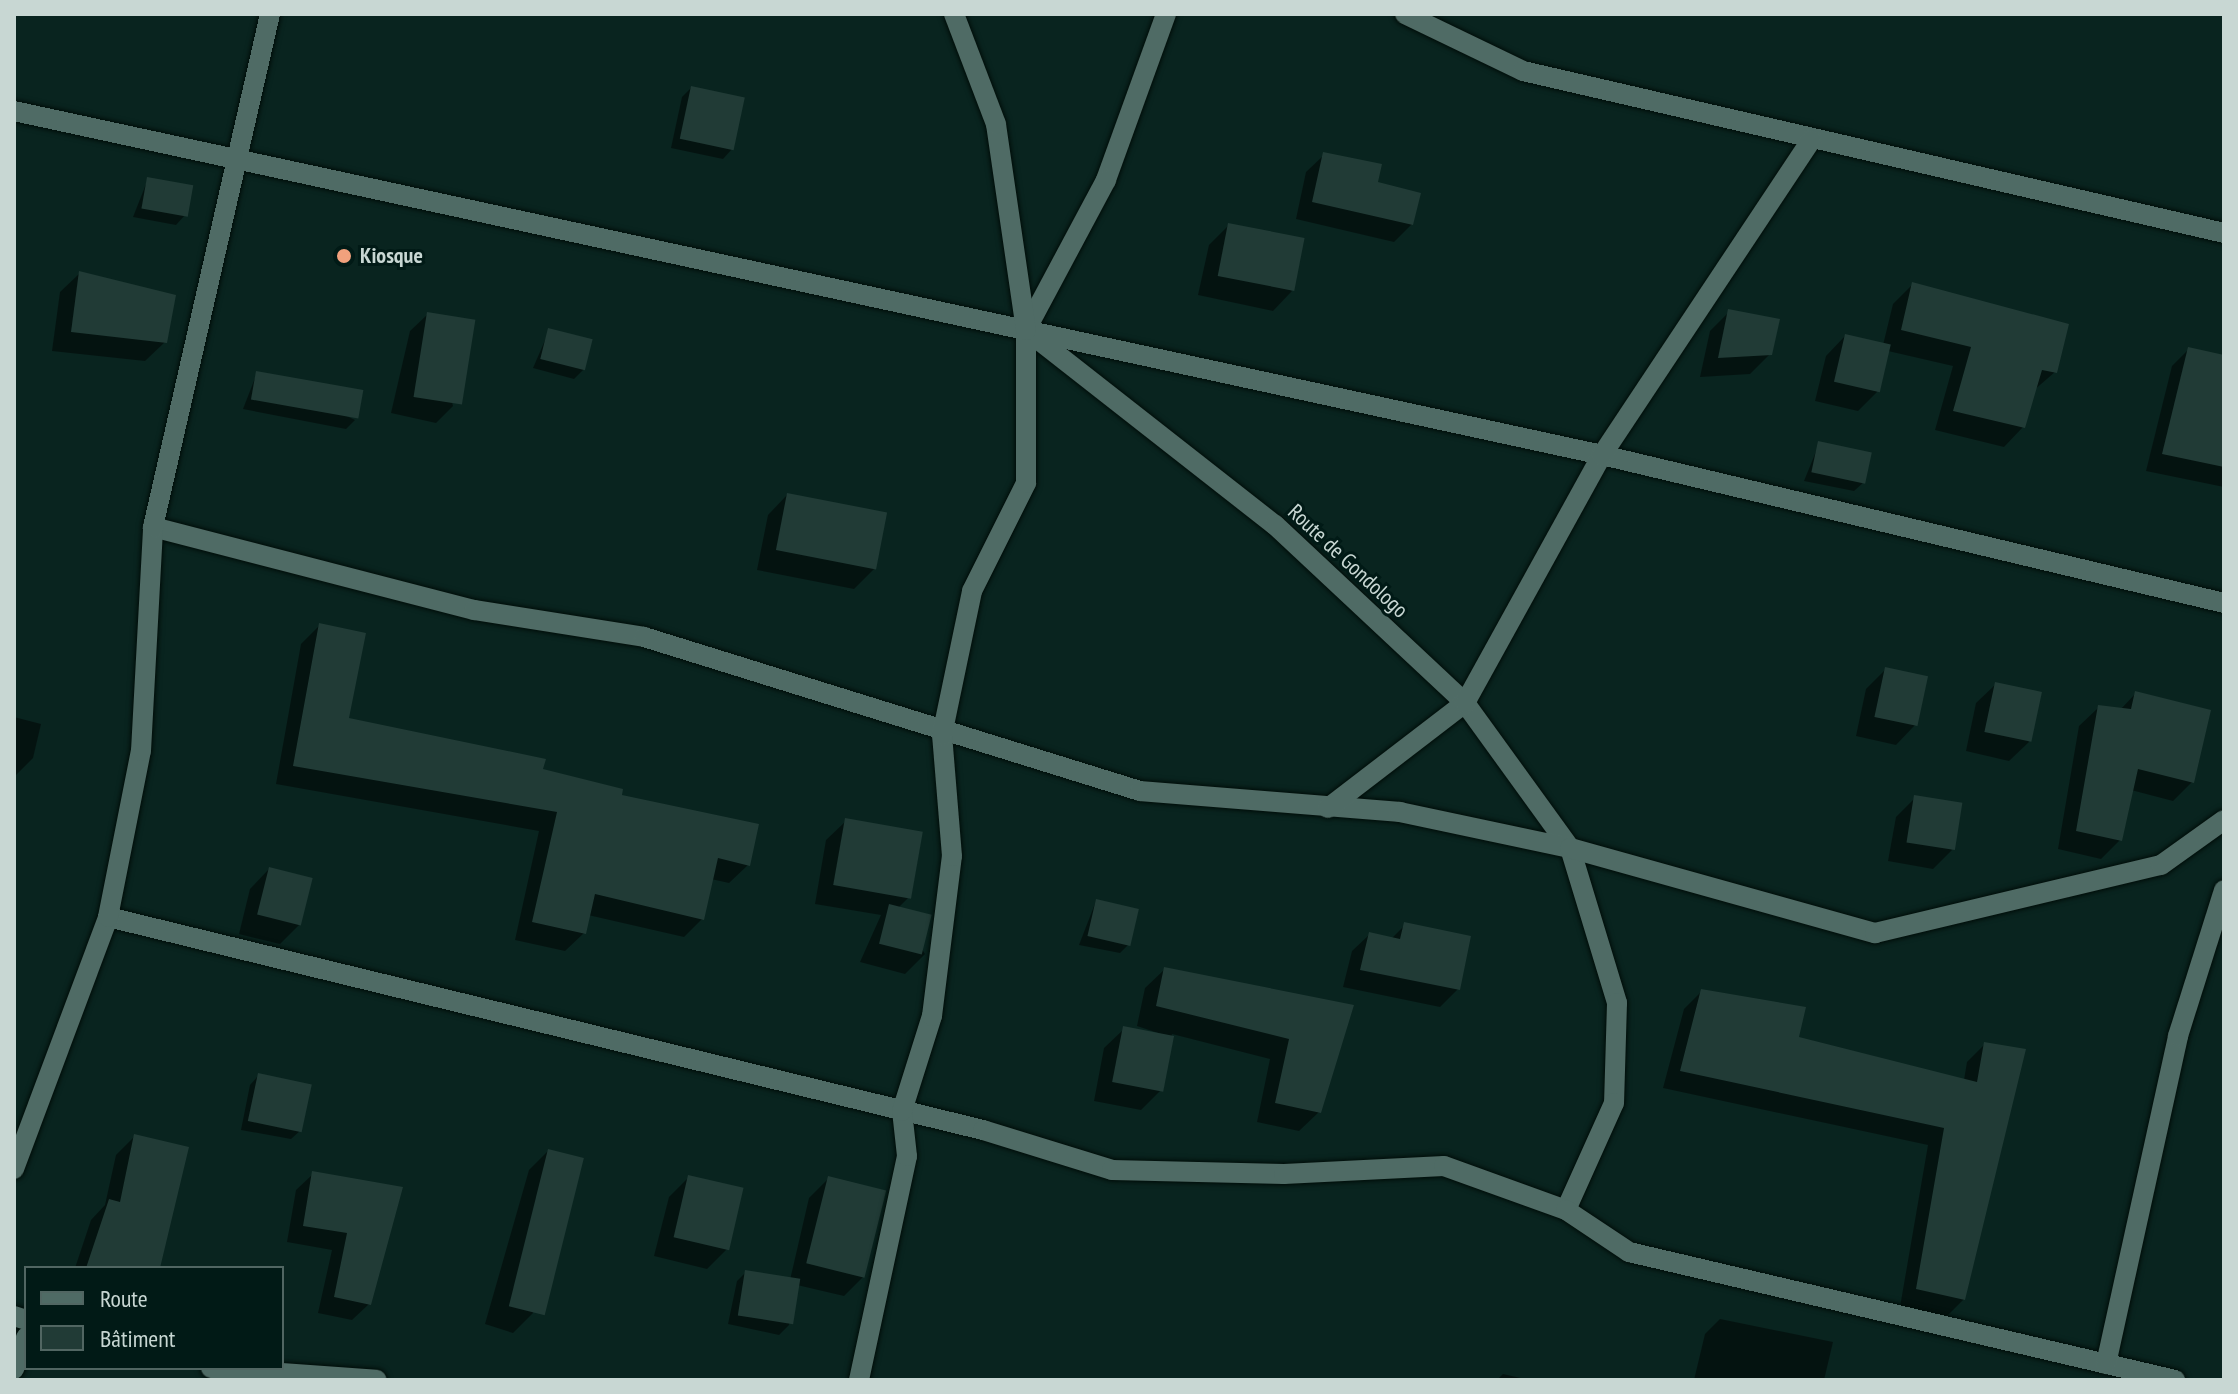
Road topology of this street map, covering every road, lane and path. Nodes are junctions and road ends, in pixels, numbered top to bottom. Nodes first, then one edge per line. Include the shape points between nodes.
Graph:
1 (270, 14) edge
2 (954, 14) edge
3 (1166, 14) edge
4 (1405, 14) edge
5 (14, 111) edge
6 (1811, 140) junction
7 (240, 163) junction
8 (2224, 233) edge
9 (1026, 330) junction
10 (1602, 455) junction
11 (153, 527) junction
12 (2224, 603) edge
13 (1465, 703) junction
14 (942, 735) junction
15 (1328, 808) junction
16 (2224, 820) edge
17 (1570, 848) junction
18 (2224, 890) edge
19 (108, 917) junction
20 (902, 1111) junction
21 (14, 1169) edge
22 (1566, 1210) junction
23 (24, 1342) edge
24 (2106, 1364) junction
25 (14, 1369) edge
26 (239, 1370) edge
27 (377, 1380) edge
28 (859, 1380) edge
29 (2175, 1380) edge

1 - 7 street
2 - 9 street via 996,124
3 - 9 street via 1106,180
4 - 6 street via 1523,71
5 - 7 street
6 - 8 street
6 - 10 street
7 - 9 street
7 - 11 street
9 - 10 street
9 - 13 street, Route de Gondologo via 1275,525
9 - 14 street via 1026,483 972,591
10 - 12 street
10 - 13 street
11 - 14 street via 474,610 644,637
11 - 19 street via 141,751
13 - 15 street
13 - 17 street, Route de Gondologo
14 - 15 street via 1140,791
14 - 20 street via 952,856 932,1016
15 - 17 street via 1400,812
16 - 17 street via 2161,865 1875,933
17 - 22 street, Route de Gondologo via 1617,1003 1614,1103
18 - 24 street via 2178,1036
19 - 20 street
19 - 21 street
20 - 22 street via 1112,1170 1284,1174 1444,1166
20 - 28 street via 907,1156
22 - 24 street via 1629,1252
23 - 25 street
24 - 29 street
26 - 27 street

